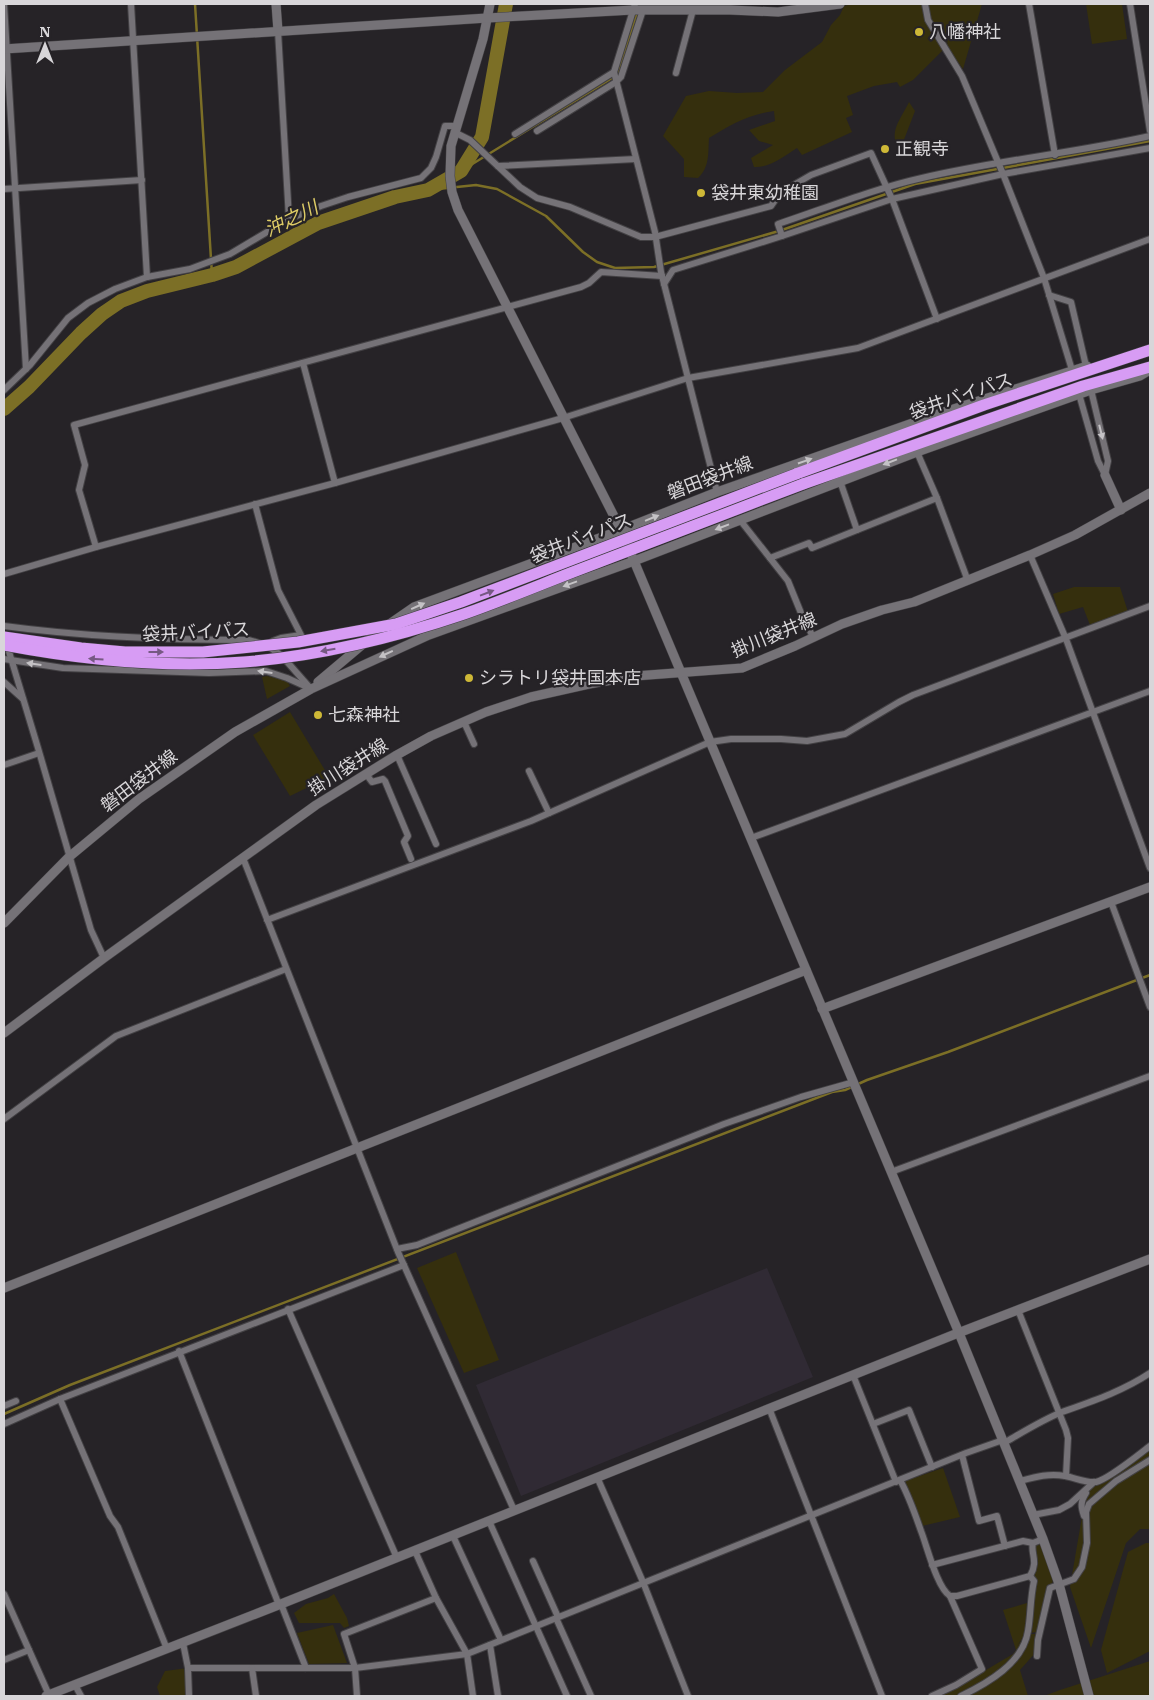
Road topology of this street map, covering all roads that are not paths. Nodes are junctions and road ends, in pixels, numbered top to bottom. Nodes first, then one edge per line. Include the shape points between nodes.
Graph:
1 (4, 4) edge
2 (131, 4) edge
3 (276, 4) edge
4 (490, 4) edge
5 (840, 4) edge
6 (925, 4) edge
7 (1029, 4) edge
8 (1130, 4) edge
9 (634, 7) edge
10 (781, 8) edge
11 (643, 10) junction
12 (694, 10) junction
13 (491, 18) junction
14 (278, 31) junction
15 (134, 40) junction
16 (5, 49) edge
17 (614, 72) junction
18 (676, 73) dead end
19 (616, 82) junction
20 (455, 129) junction
21 (537, 131) dead end
22 (1150, 131) edge
23 (515, 134) dead end
24 (1150, 136) edge
25 (1150, 148) edge
26 (1056, 155) junction
27 (636, 159) junction
28 (498, 166) junction
29 (1001, 168) junction
30 (142, 180) junction
31 (15, 188) junction
32 (4, 189) edge
33 (887, 189) junction
34 (891, 198) junction
35 (289, 219) junction
36 (780, 232) junction
37 (655, 237) junction
38 (1150, 239) edge
39 (661, 274) junction
40 (148, 277) junction
41 (1044, 278) junction
42 (664, 284) junction
43 (1049, 295) junction
44 (506, 308) junction
45 (937, 319) junction
46 (1149, 351) edge
47 (303, 363) junction
48 (1086, 366) junction
49 (26, 369) junction
50 (1150, 369) edge
51 (1072, 370) junction
52 (688, 378) junction
53 (4, 390) edge
54 (1090, 390) junction
55 (1079, 394) junction
56 (563, 418) junction
57 (917, 452) junction
58 (1106, 475) junction
59 (840, 481) junction
60 (335, 483) junction
61 (717, 492) junction
62 (1150, 494) edge
63 (937, 498) junction
64 (255, 504) junction
65 (1121, 510) junction
66 (740, 520) junction
67 (621, 530) junction
68 (857, 530) junction
69 (96, 547) junction
70 (1030, 555) junction
71 (770, 558) junction
72 (634, 560) junction
73 (4, 574) edge
74 (968, 581) junction
75 (1150, 606) edge
76 (4, 626) edge
77 (4, 636) edge
78 (814, 637) junction
79 (1066, 639) junction
80 (265, 644) junction
81 (4, 645) edge
82 (4, 659) edge
83 (13, 661) junction
84 (680, 672) junction
85 (4, 682) edge
86 (311, 689) junction
87 (1150, 691) edge
88 (23, 699) junction
89 (1093, 713) junction
90 (464, 722) junction
91 (710, 742) junction
92 (474, 744) dead end
93 (39, 753) junction
94 (396, 755) junction
95 (4, 765) edge
96 (529, 770) dead end
97 (366, 774) junction
98 (549, 812) junction
99 (751, 838) junction
100 (436, 844) dead end
101 (69, 856) junction
102 (243, 858) junction
103 (411, 859) dead end
104 (1150, 868) edge
105 (1150, 887) edge
106 (1111, 902) junction
107 (267, 920) junction
108 (4, 923) edge
109 (104, 958) junction
110 (286, 969) junction
111 (806, 970) junction
112 (1150, 1007) edge
113 (822, 1009) junction
114 (4, 1032) edge
115 (1150, 1076) edge
116 (854, 1082) junction
117 (4, 1119) edge
118 (356, 1147) junction
119 (892, 1172) junction
120 (398, 1250) junction
121 (1150, 1259) edge
122 (404, 1264) junction
123 (4, 1288) edge
124 (288, 1310) junction
125 (1018, 1310) junction
126 (959, 1333) junction
127 (179, 1352) junction
128 (1150, 1373) edge
129 (853, 1375) junction
130 (60, 1399) junction
131 (16, 1401) dead end
132 (4, 1406) edge
133 (769, 1408) junction
134 (1059, 1414) junction
135 (4, 1424) edge
136 (872, 1424) junction
137 (1004, 1441) junction
138 (1150, 1446) edge
139 (962, 1455) junction
140 (1150, 1460) edge
141 (932, 1467) junction
142 (1066, 1476) junction
143 (598, 1477) junction
144 (898, 1481) junction
145 (1020, 1481) junction
146 (1094, 1482) junction
147 (514, 1510) junction
148 (1034, 1515) junction
149 (812, 1516) junction
150 (1085, 1520) junction
151 (489, 1521) junction
152 (453, 1536) junction
153 (1043, 1539) junction
154 (1033, 1543) junction
155 (1005, 1546) junction
156 (415, 1551) junction
157 (397, 1558) junction
158 (533, 1561) dead end
159 (932, 1565) junction
160 (1030, 1576) junction
161 (643, 1582) junction
162 (1059, 1584) junction
163 (4, 1594) edge
164 (950, 1596) junction
165 (436, 1598) junction
166 (280, 1605) junction
167 (557, 1617) junction
168 (535, 1626) junction
169 (1028, 1633) junction
170 (1039, 1635) junction
171 (501, 1640) junction
172 (183, 1643) junction
173 (490, 1644) junction
174 (167, 1649) junction
175 (29, 1650) junction
176 (467, 1654) junction
177 (1037, 1656) dead end
178 (4, 1660) edge
179 (188, 1668) junction
180 (252, 1668) junction
181 (306, 1668) junction
182 (355, 1668) junction
183 (75, 1685) junction
184 (48, 1696) edge
185 (81, 1696) edge
186 (189, 1696) edge
187 (256, 1696) edge
188 (357, 1696) edge
189 (473, 1696) edge
190 (498, 1696) edge
191 (567, 1696) edge
192 (591, 1696) edge
193 (688, 1696) edge
194 (882, 1696) edge
195 (932, 1696) edge
196 (961, 1696) edge
197 (1089, 1696) edge

1 - 16 street
2 - 15 street
3 - 14 street
4 - 13 street
5 - 10 street
6 - 29 street via 928,20 962,76
7 - 26 street
8 - 22 street
9 - 11 street
9 - 13 street
9 - 17 street
10 - 12 street
11 - 12 street
11 - 19 street via 621,77
12 - 18 street
13 - 14 street
13 - 20 street
14 - 15 street
14 - 35 street
15 - 16 street
15 - 30 street
16 - 31 street
17 - 19 street
17 - 23 street
19 - 21 street
19 - 27 street
20 - 28 street
20 - 35 street via 445,126 431,168 421,178 348,197
20 - 44 street via 450,161 452,192
24 - 26 street
25 - 29 street
26 - 29 street
27 - 28 street
27 - 37 street
28 - 37 street via 537,198 570,207 641,237
29 - 33 street via 922,178
29 - 34 street
29 - 41 street
30 - 31 street
30 - 40 street
31 - 32 street
31 - 49 street
33 - 34 street
33 - 36 street via 778,224
33 - 37 street via 871,153 811,175 780,193 771,206
34 - 36 street
34 - 45 street
35 - 40 street via 230,254 190,269
36 - 42 street via 673,270
37 - 39 street
38 - 41 street
39 - 42 street
39 - 44 street via 601,272 581,287
40 - 49 street via 115,289 68,318
41 - 43 street
41 - 45 street
42 - 52 street
43 - 48 street via 1071,302
43 - 51 street
44 - 47 street
44 - 56 street
45 - 52 street via 858,348
46 - 48 street, 磐田袋井線
77 -> 46 highway, 袋井バイパス, bridge via 125,652 203,652 298,642 396,624 796,474
47 - 60 street
47 - 69 street via 74,425 85,465 79,490
48 - 51 street, 磐田袋井線
49 - 53 street
50 - 54 street, 磐田袋井線 via 1140,376
50 -> 81 highway, 袋井バイパス, bridge via 1083,386 803,484 464,614 397,635 343,647 202,664 124,662
61 -> 51 street, 磐田袋井線
52 - 56 street
52 - 61 street
54 - 55 street, 磐田袋井線
54 -> 58 street via 1108,461
55 - 57 street, 磐田袋井線
55 - 58 street via 1098,461
56 - 60 street
56 - 67 street
57 -> 59 street, 磐田袋井線
57 - 63 street
58 - 65 street
59 - 66 street, 磐田袋井線
59 - 68 street
60 - 64 street
67 -> 61 street, 磐田袋井線
62 - 65 street, 掛川袋井線
63 - 68 street
63 - 74 street
64 - 69 street
64 - 80 street via 278,590 301,636
65 - 70 street, 掛川袋井線
66 - 71 street
66 -> 72 street, 磐田袋井線
67 - 72 street
86 -> 67 street, 磐田袋井線 via 368,640 414,607
68 - 71 street via 812,548 809,543
69 - 73 street
70 - 74 street, 掛川袋井線
70 - 79 street
71 - 78 street via 788,581
72 - 84 street
72 -> 86 street, 磐田袋井線 via 429,635
74 - 78 street, 掛川袋井線 via 842,624
75 - 79 street
76 - 80 street via 90,636 249,640
77 - 83 street
78 - 84 street, 掛川袋井線 via 742,668
79 - 89 street
79 - 91 street via 913,696 845,734 807,741 751,739
80 - 86 street via 282,656
82 - 83 street
86 -> 83 street via 266,670 209,673 63,668
83 - 88 street
84 - 90 street, 掛川袋井線 via 634,676 541,694
84 - 91 street
85 - 88 street
86 - 101 street, 磐田袋井線 via 198,757 139,799
87 - 89 street
88 - 93 street
89 - 99 street
89 - 104 street
90 - 92 street
90 - 94 street, 掛川袋井線
91 - 98 street
91 - 99 street
93 - 95 street
93 - 101 street
94 - 97 street, 掛川袋井線
94 - 100 street
96 - 98 street
97 - 102 street, 掛川袋井線 via 316,805
97 - 103 street via 372,782 385,781 408,836 404,842
98 - 107 street
99 - 111 street
101 - 108 street, 磐田袋井線
101 - 109 street via 91,930
102 - 107 street
102 - 109 street, 掛川袋井線
105 - 106 street
106 - 112 street
106 - 113 street
107 - 110 street
109 - 114 street, 掛川袋井線
110 - 117 street via 116,1036
110 - 118 street
111 - 113 street
111 - 118 street
113 - 116 street
115 - 119 street
116 - 119 street
116 - 120 street via 801,1096 724,1124
118 - 120 street
118 - 123 street
119 - 126 street
120 - 122 street
121 - 125 street
122 - 124 street
122 - 147 street
124 - 127 street
124 - 157 street
125 - 126 street
125 - 134 street
126 - 129 street
126 - 137 street
127 - 130 street
127 - 166 street
128 - 134 street via 1090,1404
129 - 133 street
129 - 136 street
130 - 135 street
130 - 174 street via 110,1516 118,1527
131 - 132 street
133 - 143 street
133 - 149 street
134 - 137 street
134 - 142 street via 1068,1438
136 - 141 street via 909,1410
136 - 144 street
137 - 139 street
137 - 145 street
138 - 146 street via 1102,1480
139 - 141 street
139 - 155 street via 979,1520 997,1516
140 - 150 street via 1116,1481 1089,1504
141 - 144 street
142 - 145 street via 1040,1475
142 - 146 street
143 - 147 street
143 - 161 street
144 - 149 street
144 - 159 street via 921,1531
145 - 148 street
146 - 148 street via 1070,1504 1059,1510
146 - 150 street via 1082,1499
147 - 151 street
148 - 153 street
149 - 161 street
149 - 194 street
150 - 162 street via 1087,1543 1082,1567 1074,1579
151 - 152 street
151 - 168 street
152 - 156 street
152 - 171 street
153 - 154 street
153 - 162 street
154 - 155 street via 1023,1541
154 - 160 street via 1035,1560
155 - 159 street
156 - 157 street
156 - 165 street
157 - 166 street
158 - 167 street
159 - 164 street
160 - 164 street
160 - 169 street via 1034,1581
161 - 167 street
161 - 193 street
162 - 170 street via 1050,1588
162 - 197 street
163 - 175 street
164 - 195 street via 982,1669 956,1686
165 - 176 street
165 - 182 street via 344,1634
166 - 172 street
166 - 181 street
167 - 168 street
167 - 192 street
168 - 171 street
168 - 191 street
169 - 170 street
169 - 196 street via 1016,1659 978,1688
170 - 177 street
171 - 173 street
172 - 174 street
172 - 179 street
173 - 176 street
173 - 190 street
174 - 183 street
175 - 178 street
175 - 184 street
176 - 182 street
176 - 189 street
179 - 180 street
179 - 186 street
180 - 181 street
180 - 187 street
181 - 182 street
182 - 188 street
183 - 184 street
183 - 185 street

